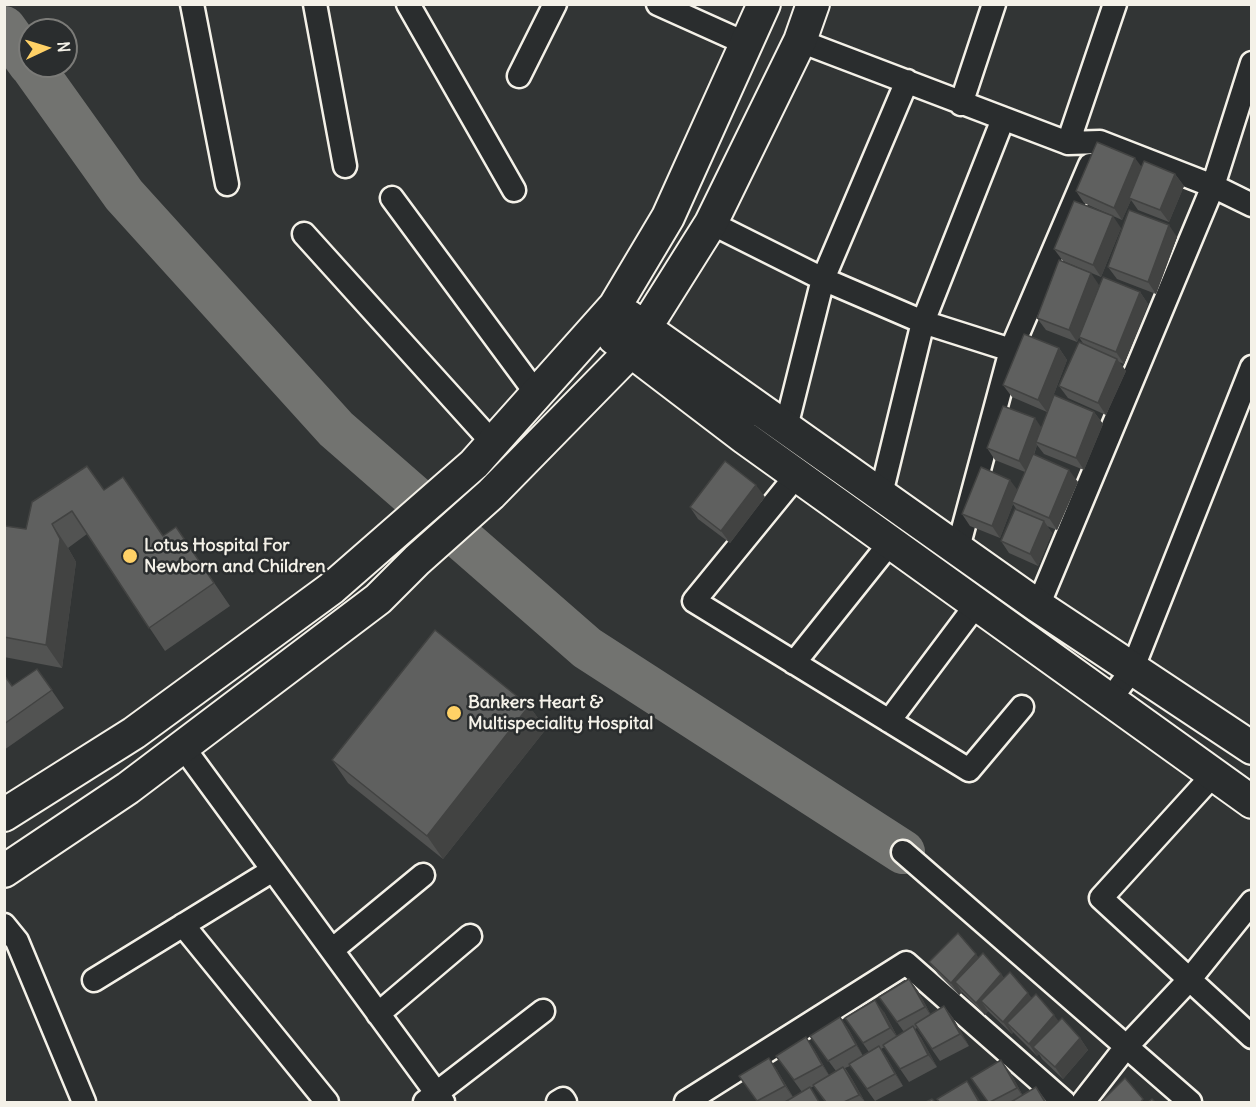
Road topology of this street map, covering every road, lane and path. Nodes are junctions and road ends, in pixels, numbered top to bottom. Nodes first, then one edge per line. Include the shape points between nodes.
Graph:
1 (192, 4) edge
2 (315, 4) edge
3 (408, 4) edge
4 (555, 4) edge
5 (658, 4) edge
6 (764, 4) edge
7 (813, 4) edge
8 (994, 4) edge
9 (1115, 4) edge
10 (800, 41) junction
11 (747, 44) junction
12 (1251, 63) edge
13 (519, 76) dead end
14 (907, 81) junction
15 (962, 104) junction
16 (1003, 119) junction
17 (1100, 142) junction
18 (1068, 143) junction
19 (345, 166) dead end
20 (227, 184) dead end
21 (1213, 186) junction
22 (514, 190) dead end
23 (392, 198) dead end
24 (1251, 205) edge
25 (711, 223) junction
26 (304, 234) dead end
27 (823, 279) junction
28 (607, 315) junction
29 (923, 322) junction
30 (638, 340) junction
31 (1011, 350) junction
32 (1251, 367) edge
33 (536, 393) junction
34 (786, 427) junction
35 (483, 453) junction
36 (797, 476) junction
37 (880, 494) junction
38 (890, 543) junction
39 (958, 548) junction
40 (976, 605) junction
41 (1038, 606) junction
42 (794, 663) junction
43 (1132, 670) junction
44 (1109, 701) junction
45 (1022, 707) dead end
46 (889, 721) junction
47 (183, 747) junction
48 (1251, 748) edge
49 (1213, 775) junction
50 (1251, 802) edge
51 (4, 815) edge
52 (903, 852) dead end
53 (273, 870) junction
54 (4, 871) edge
55 (423, 875) dead end
56 (1251, 902) edge
57 (4, 925) edge
58 (183, 925) junction
59 (470, 936) dead end
60 (332, 950) junction
61 (94, 980) dead end
62 (1189, 980) junction
63 (543, 1011) dead end
64 (378, 1014) junction
65 (1251, 1037) edge
66 (1126, 1047) junction
67 (434, 1100) edge
68 (84, 1102) edge
69 (327, 1102) edge
70 (558, 1102) edge
71 (565, 1102) edge
72 (686, 1102) edge
73 (1064, 1102) edge
74 (1083, 1102) edge
75 (1190, 1102) edge

1 - 20 street
2 - 19 street
3 - 22 street
4 - 13 street
5 - 11 street
6 - 11 street
7 - 10 street
8 - 15 street
9 - 18 street
10 - 14 street
10 - 25 street
11 - 28 street via 668,217
12 - 21 street
14 - 15 street
14 - 27 street
15 - 16 street
16 - 18 street
16 - 29 street
17 - 18 street
17 - 21 street
17 - 31 street
21 - 24 street
21 - 41 street
23 - 33 street
25 - 27 street
25 - 30 street
26 - 35 street
27 - 29 street
27 - 34 street
28 - 30 street
28 - 33 street
29 - 31 street
29 - 37 street
30 - 34 street
30 - 36 street
30 - 47 street via 491,494 378,599
31 - 39 street
32 - 43 street
33 - 35 street
34 - 37 street
35 - 51 street via 332,588 134,733
36 - 38 street
36 - 42 street via 694,602
37 - 39 street
38 - 40 street
38 - 42 street
39 - 41 street
40 - 44 street
40 - 46 street
41 - 43 street
42 - 46 street
43 - 44 street
43 - 48 street
44 - 49 street
45 - 46 street via 969,770
47 - 53 street
47 - 54 street
49 - 50 street
49 - 62 street via 1101,898
52 - 66 street
53 - 58 street
53 - 60 street
55 - 60 street
56 - 62 street
57 - 68 street via 17,941
58 - 61 street
58 - 69 street
59 - 64 street
60 - 64 street
62 - 65 street
62 - 66 street
63 - 67 street
64 - 67 street
66 - 74 street
66 - 75 street
70 - 71 street
72 - 73 street via 906,963 1006,1065

